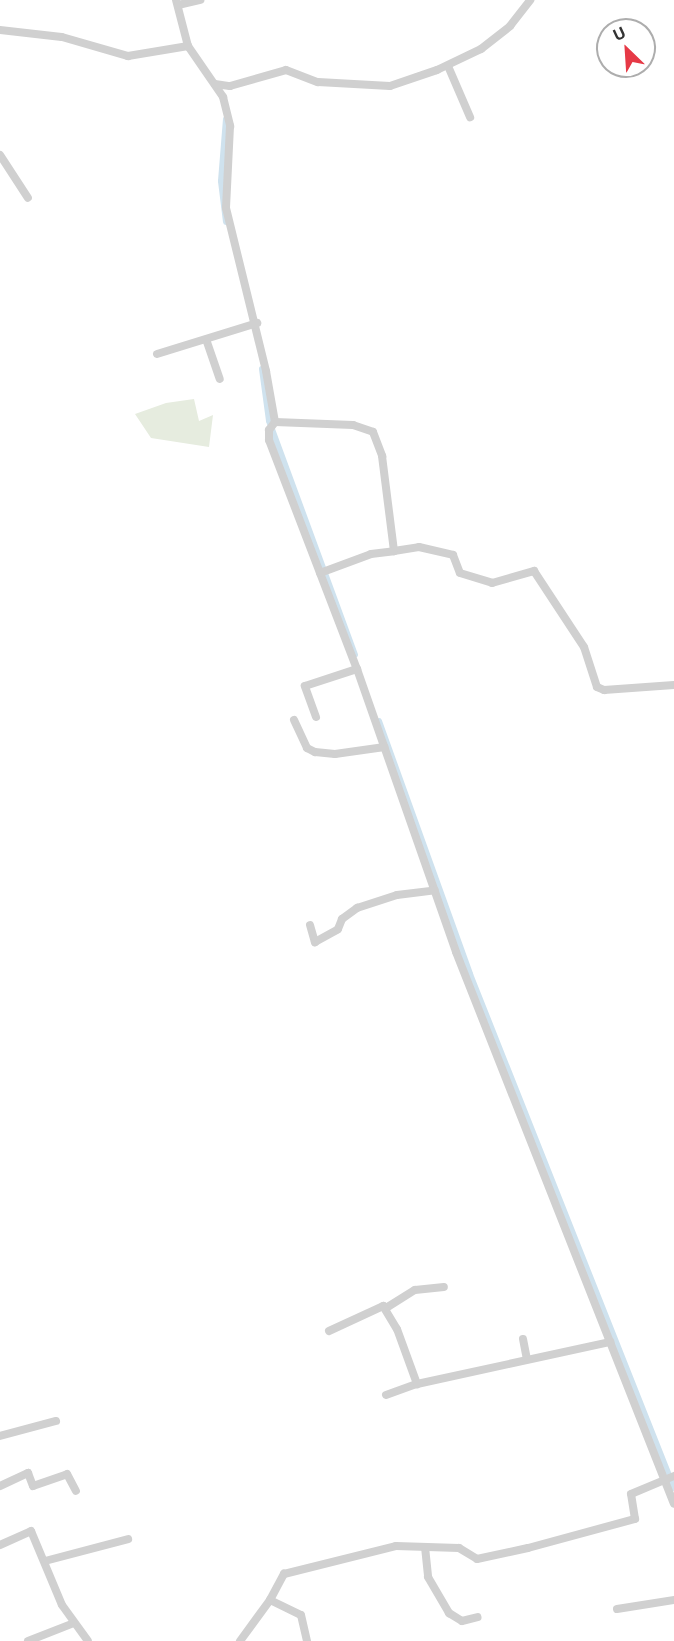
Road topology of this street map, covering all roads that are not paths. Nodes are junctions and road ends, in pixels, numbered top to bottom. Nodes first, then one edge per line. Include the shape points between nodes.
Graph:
1 (200, 0) edge
2 (530, 0) edge
3 (177, 3) edge
4 (0, 30) edge
5 (188, 46) junction
6 (448, 66) junction
7 (215, 84) junction
8 (470, 117) dead end
9 (0, 155) edge
10 (28, 198) dead end
11 (254, 324) junction
12 (207, 342) junction
13 (156, 354) dead end
14 (220, 379) dead end
15 (272, 426) junction
16 (394, 551) junction
17 (324, 572) junction
18 (357, 669) junction
19 (674, 686) edge
20 (316, 717) dead end
21 (294, 720) dead end
22 (385, 747) junction
23 (435, 890) junction
24 (310, 925) dead end
25 (444, 1287) dead end
26 (386, 1308) junction
27 (329, 1331) dead end
28 (523, 1339) dead end
29 (610, 1341) junction
30 (527, 1360) junction
31 (417, 1384) junction
32 (386, 1395) dead end
33 (56, 1421) dead end
34 (0, 1436) edge
35 (669, 1478) edge
36 (0, 1486) edge
37 (76, 1491) dead end
38 (674, 1504) edge
39 (128, 1539) dead end
40 (0, 1545) edge
41 (425, 1547) junction
42 (45, 1561) junction
43 (270, 1600) junction
44 (674, 1600) edge
45 (617, 1609) dead end
46 (478, 1617) dead end
47 (74, 1623) junction
48 (28, 1641) edge
49 (88, 1641) edge
50 (240, 1641) edge
51 (307, 1641) edge

1 - 3 street
2 - 6 street via 510,26 489,43
3 - 5 street
4 - 5 street via 62,37 128,56
5 - 7 street
6 - 7 street via 375,87 318,82 286,70 230,87
6 - 8 street
7 - 11 street via 230,126 226,208
9 - 10 street
11 - 12 street via 228,330
11 - 15 street
12 - 13 street
12 - 14 street
15 - 16 street via 353,425 377,436
15 - 17 street via 269,440
16 - 17 street via 371,554
16 - 19 street via 419,547 453,555 460,573 492,583 534,571 584,647 597,687 604,690
17 - 18 street
18 - 20 street via 305,686
18 - 22 street
21 - 22 street via 307,748 315,752 335,754
22 - 23 street
23 - 24 street via 397,895 357,908 342,920 338,929 315,942
23 - 29 street
25 - 26 street via 415,1290
26 - 27 street via 380,1306
26 - 31 street
28 - 30 street
29 - 30 street
29 - 35 street
30 - 31 street
31 - 32 street
33 - 34 street
35 - 38 street
35 - 41 street via 632,1494 635,1519 611,1526 480,1559 459,1548
36 - 37 street via 28,1473 33,1486 67,1474
39 - 42 street
40 - 42 street via 31,1531
41 - 43 street via 382,1548 297,1569 281,1576
41 - 46 street via 428,1577 449,1613 462,1622
42 - 47 street via 62,1605
43 - 50 street
43 - 51 street via 301,1615
44 - 45 street
47 - 48 street
47 - 49 street

